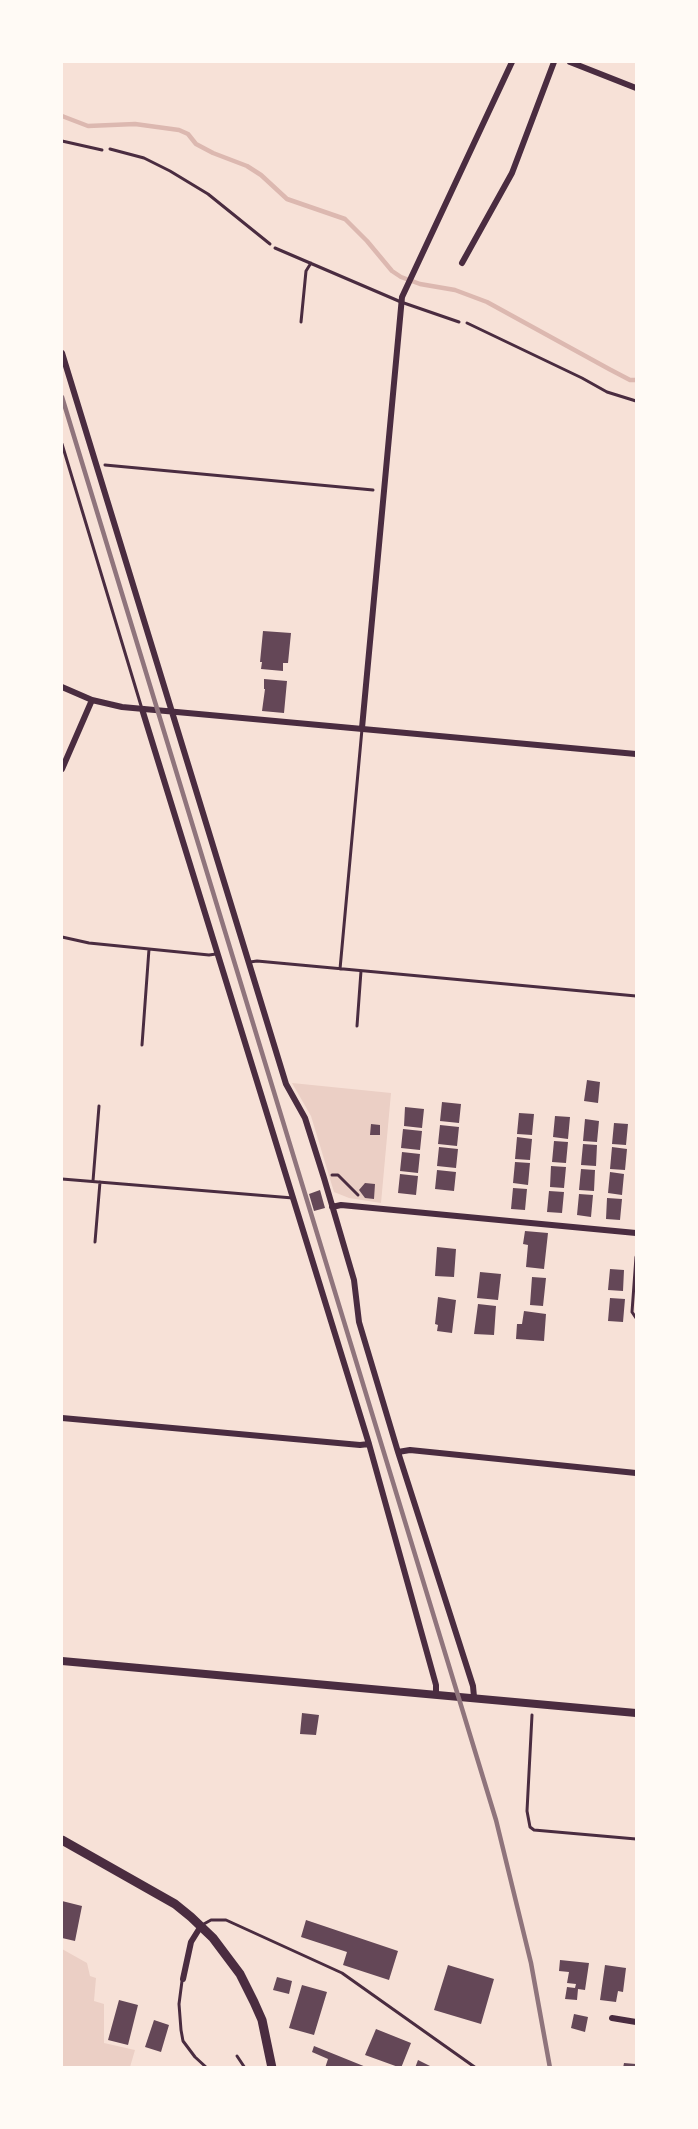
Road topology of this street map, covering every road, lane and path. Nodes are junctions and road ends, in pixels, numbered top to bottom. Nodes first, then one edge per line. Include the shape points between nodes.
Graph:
1 (512, 62) edge
2 (554, 62) edge
3 (570, 62) edge
4 (636, 88) edge
5 (62, 141) edge
6 (102, 150) joint
7 (275, 248) joint
8 (311, 263) junction
9 (462, 263) dead end
10 (401, 302) junction
11 (301, 322) dead end
12 (459, 322) joint
13 (62, 353) edge
14 (636, 401) edge
15 (62, 444) edge
16 (96, 467) junction
17 (384, 491) junction
18 (62, 687) edge
19 (92, 700) junction
20 (142, 708) junction
21 (172, 710) junction
22 (362, 728) junction
23 (636, 754) edge
24 (62, 769) edge
25 (62, 937) edge
26 (149, 949) junction
27 (218, 953) junction
28 (249, 963) junction
29 (340, 969) junction
30 (362, 971) junction
31 (636, 996) edge
32 (357, 1026) dead end
33 (142, 1045) dead end
34 (99, 1106) dead end
35 (330, 1176) dead end
36 (62, 1179) edge
37 (93, 1181) junction
38 (100, 1182) junction
39 (292, 1198) junction
40 (363, 1200) dead end
41 (332, 1207) junction
42 (636, 1233) edge
43 (95, 1242) dead end
44 (636, 1257) edge
45 (636, 1318) edge
46 (62, 1418) edge
47 (369, 1444) junction
48 (398, 1452) junction
49 (636, 1473) edge
50 (62, 1661) edge
51 (436, 1694) junction
52 (474, 1697) junction
53 (532, 1703) junction
54 (636, 1713) edge
55 (636, 1839) edge
56 (62, 1840) edge
57 (201, 1926) junction
58 (183, 1979) joint
59 (612, 2018) dead end
60 (636, 2022) edge
61 (237, 2056) dead end
62 (207, 2067) edge
63 (245, 2067) edge
64 (272, 2067) edge
65 (476, 2067) edge

1 - 10 street
2 - 9 street via 512,173
3 - 4 street
5 - 6 lane
6 - 7 path via 144,158 170,171 208,194
7 - 8 lane
8 - 10 lane
8 - 11 lane via 306,271
10 - 12 lane
10 - 17 street
12 - 14 path via 497,336 607,392
13 - 16 street
15 - 20 lane
16 - 17 path
16 - 21 street
17 - 22 street
18 - 19 street
19 - 20 street
19 - 24 street
20 - 21 street
20 - 27 street
21 - 22 street
21 - 28 street
22 - 23 street
22 - 29 lane
25 - 26 lane
26 - 27 lane
26 - 33 lane
27 - 39 street
28 - 29 lane
28 - 41 street via 286,1084 305,1118
29 - 30 lane
30 - 31 lane
30 - 32 lane
34 - 37 lane
35 - 40 path via 338,1175
36 - 37 lane
37 - 38 lane
38 - 39 lane
38 - 43 lane
39 - 47 street
41 - 42 street
41 - 48 street via 354,1280 359,1323
44 - 45 lane via 632,1312
46 - 47 street
47 - 51 street
48 - 49 street via 410,1450
48 - 52 street
50 - 51 street
51 - 52 street
52 - 53 street
53 - 54 street
53 - 55 path via 527,1811 530,1827
56 - 57 main road via 175,1904
57 - 58 street via 191,1942
57 - 64 main road via 230,1959 250,1994 262,2020
57 - 65 lane via 211,1920 240,1924 342,1973
58 - 62 lane via 179,2004 183,2041
59 - 60 street
61 - 63 path

